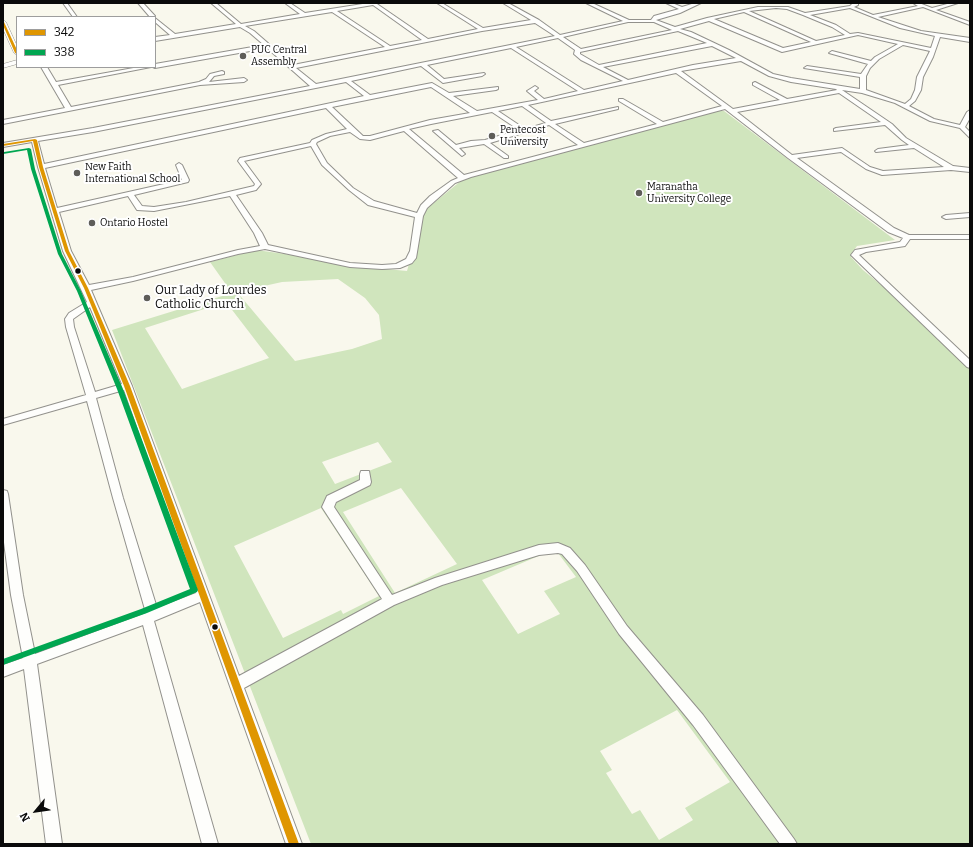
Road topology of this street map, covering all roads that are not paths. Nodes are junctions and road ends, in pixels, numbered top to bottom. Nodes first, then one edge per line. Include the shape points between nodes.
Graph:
1 (65, 3) edge
2 (140, 3) edge
3 (213, 3) edge
4 (287, 3) edge
5 (377, 3) edge
6 (439, 3) edge
7 (505, 3) edge
8 (588, 3) edge
9 (668, 3) edge
10 (915, 3) edge
11 (956, 3) edge
12 (374, 4) edge
13 (694, 4) edge
14 (855, 4) edge
15 (924, 6) junction
16 (682, 9) junction
17 (933, 9) junction
18 (333, 10) junction
19 (745, 11) junction
20 (303, 14) junction
21 (805, 14) junction
22 (74, 16) edge
23 (152, 16) edge
24 (873, 16) junction
25 (709, 19) junction
26 (156, 20) edge
27 (537, 21) junction
28 (628, 21) junction
29 (655, 21) junction
30 (3, 22) edge
31 (970, 24) edge
32 (239, 25) junction
33 (679, 29) junction
34 (482, 30) junction
35 (848, 35) junction
36 (938, 35) junction
37 (174, 36) junction
38 (561, 36) junction
39 (156, 39) edge
40 (970, 40) edge
41 (427, 41) junction
42 (15, 42) edge
43 (816, 43) junction
44 (712, 44) junction
45 (902, 44) junction
46 (267, 46) junction
47 (512, 46) junction
48 (389, 48) junction
49 (932, 50) junction
50 (578, 51) junction
51 (832, 53) dead end
52 (742, 59) junction
53 (16, 63) edge
54 (871, 63) junction
55 (422, 64) junction
56 (3, 66) edge
57 (156, 66) edge
58 (292, 67) junction
59 (597, 67) junction
60 (45, 68) edge
61 (143, 68) edge
62 (806, 68) dead end
63 (677, 71) junction
64 (222, 73) dead end
65 (482, 74) dead end
66 (863, 76) junction
67 (244, 80) dead end
68 (347, 80) junction
69 (628, 82) junction
70 (200, 83) junction
71 (55, 84) junction
72 (755, 84) dead end
73 (314, 86) junction
74 (496, 88) dead end
75 (535, 88) dead end
76 (839, 90) junction
77 (863, 91) junction
78 (583, 92) junction
79 (449, 95) junction
80 (368, 97) junction
81 (621, 100) dead end
82 (543, 101) junction
83 (786, 101) junction
84 (524, 105) junction
85 (328, 106) junction
86 (905, 106) junction
87 (616, 108) dead end
88 (69, 109) junction
89 (729, 109) junction
90 (494, 110) junction
91 (970, 112) edge
92 (476, 113) junction
93 (3, 122) edge
94 (551, 123) junction
95 (885, 123) junction
96 (662, 124) junction
97 (962, 127) junction
98 (405, 129) junction
99 (351, 130) junction
100 (836, 130) dead end
101 (436, 131) dead end
102 (524, 131) junction
103 (970, 136) edge
104 (35, 140) junction
105 (485, 142) junction
106 (313, 144) junction
107 (3, 145) edge
108 (582, 145) junction
109 (916, 146) junction
110 (455, 147) junction
111 (878, 151) dead end
112 (462, 154) dead end
113 (506, 157) dead end
114 (790, 157) junction
115 (179, 165) dead end
116 (41, 167) junction
117 (951, 168) junction
118 (970, 170) edge
119 (463, 178) junction
120 (130, 194) junction
121 (232, 194) junction
122 (54, 211) junction
123 (970, 215) edge
124 (419, 216) junction
125 (946, 217) dead end
126 (908, 237) junction
127 (970, 237) edge
128 (265, 247) junction
129 (86, 288) junction
130 (91, 303) junction
131 (970, 365) edge
132 (127, 386) junction
133 (91, 396) junction
134 (3, 422) edge
135 (364, 474) dead end
136 (3, 494) edge
137 (204, 595) junction
138 (390, 601) junction
139 (150, 617) junction
140 (30, 662) junction
141 (3, 671) edge
142 (236, 685) junction
143 (54, 844) edge
144 (210, 844) edge
145 (294, 844) edge
146 (789, 844) edge

1 - 22 street
2 - 23 street
3 - 32 street
4 - 20 street
5 - 12 street
6 - 34 street
7 - 27 street
8 - 28 street
9 - 16 street
10 - 15 street
11 - 17 street
12 - 18 street
12 - 41 street
13 - 16 street
14 - 21 street
14 - 24 street
15 - 17 street
15 - 24 street
16 - 29 street via 653,18
17 - 31 street
18 - 20 street
18 - 48 street
19 - 21 street via 782,7
19 - 25 street
19 - 43 street
20 - 32 street
21 - 35 street
24 - 36 street via 912,30
25 - 33 street
25 - 43 street via 781,50
26 - 37 street
27 - 34 street
27 - 38 street
28 - 29 street
28 - 38 street
29 - 33 street
30 - 42 street
32 - 37 street
32 - 46 street via 252,32
33 - 44 street
33 - 50 street
34 - 41 street
35 - 43 street
35 - 45 street via 864,34
36 - 40 street
36 - 49 street
37 - 39 street
38 - 47 street
38 - 50 street
41 - 48 street
44 - 52 street
44 - 59 street
45 - 49 street
45 - 54 street
46 - 57 street
46 - 58 street
47 - 55 street
47 - 78 street
48 - 58 street
49 - 86 street via 915,96
50 - 59 street via 577,54
51 - 54 street
52 - 63 street
52 - 76 street via 781,78
53 - 56 street
54 - 66 street
55 - 65 street via 443,80
55 - 68 street
58 - 73 street
59 - 69 street
60 - 71 street
61 - 71 street
62 - 66 street
63 - 69 street
63 - 89 street
64 - 70 street via 212,75
66 - 77 street
67 - 70 street
68 - 73 street
68 - 80 street
69 - 78 street
70 - 88 street
71 - 88 street
72 - 83 street
73 - 104 street
74 - 79 street
75 - 82 street via 530,91
76 - 77 street
76 - 83 street
76 - 95 street
77 - 86 street
78 - 82 street
79 - 80 street via 432,85
79 - 92 street
80 - 85 street
81 - 96 street
82 - 84 street
83 - 89 street
84 - 90 street
84 - 94 street
85 - 99 street
85 - 116 street
86 - 97 street via 932,120
87 - 94 street
88 - 93 street
89 - 96 street
89 - 114 street
90 - 92 street
90 - 102 street
91 - 97 street
92 - 98 street
94 - 102 street
94 - 108 street
95 - 100 street
95 - 109 street
96 - 108 street
97 - 103 street
98 - 99 street via 365,138
98 - 119 street
99 - 106 street via 322,137
101 - 110 street
102 - 105 street
104 - 107 street
104 - 116 street
105 - 110 street
105 - 113 street
106 - 121 street via 242,159 258,184 257,187
106 - 124 street via 324,164 360,196 385,208
108 - 119 street
109 - 111 street
109 - 117 street
110 - 112 street
114 - 117 street via 842,150 868,168 882,173
114 - 126 street via 882,225
115 - 120 street via 186,181
116 - 122 street
117 - 118 street
119 - 124 street via 453,182 433,198
120 - 121 street via 140,208 149,209 174,207
120 - 122 street
121 - 128 street
122 - 129 street via 67,251
123 - 125 street
124 - 128 street via 412,258 397,266 350,264
126 - 127 street
126 - 131 street via 902,244 866,250 855,255
128 - 129 street
129 - 130 street
130 - 132 street
130 - 133 street via 69,319
132 - 133 street
132 - 137 street
133 - 134 street
133 - 139 street
135 - 138 street via 366,482 331,499 328,507
136 - 140 street via 17,595
137 - 139 street
137 - 142 street
138 - 142 street
138 - 146 street via 439,581 539,550 558,548 566,551 581,568 623,630 698,720
139 - 140 street
139 - 144 street
140 - 141 street
140 - 143 street
142 - 145 street

